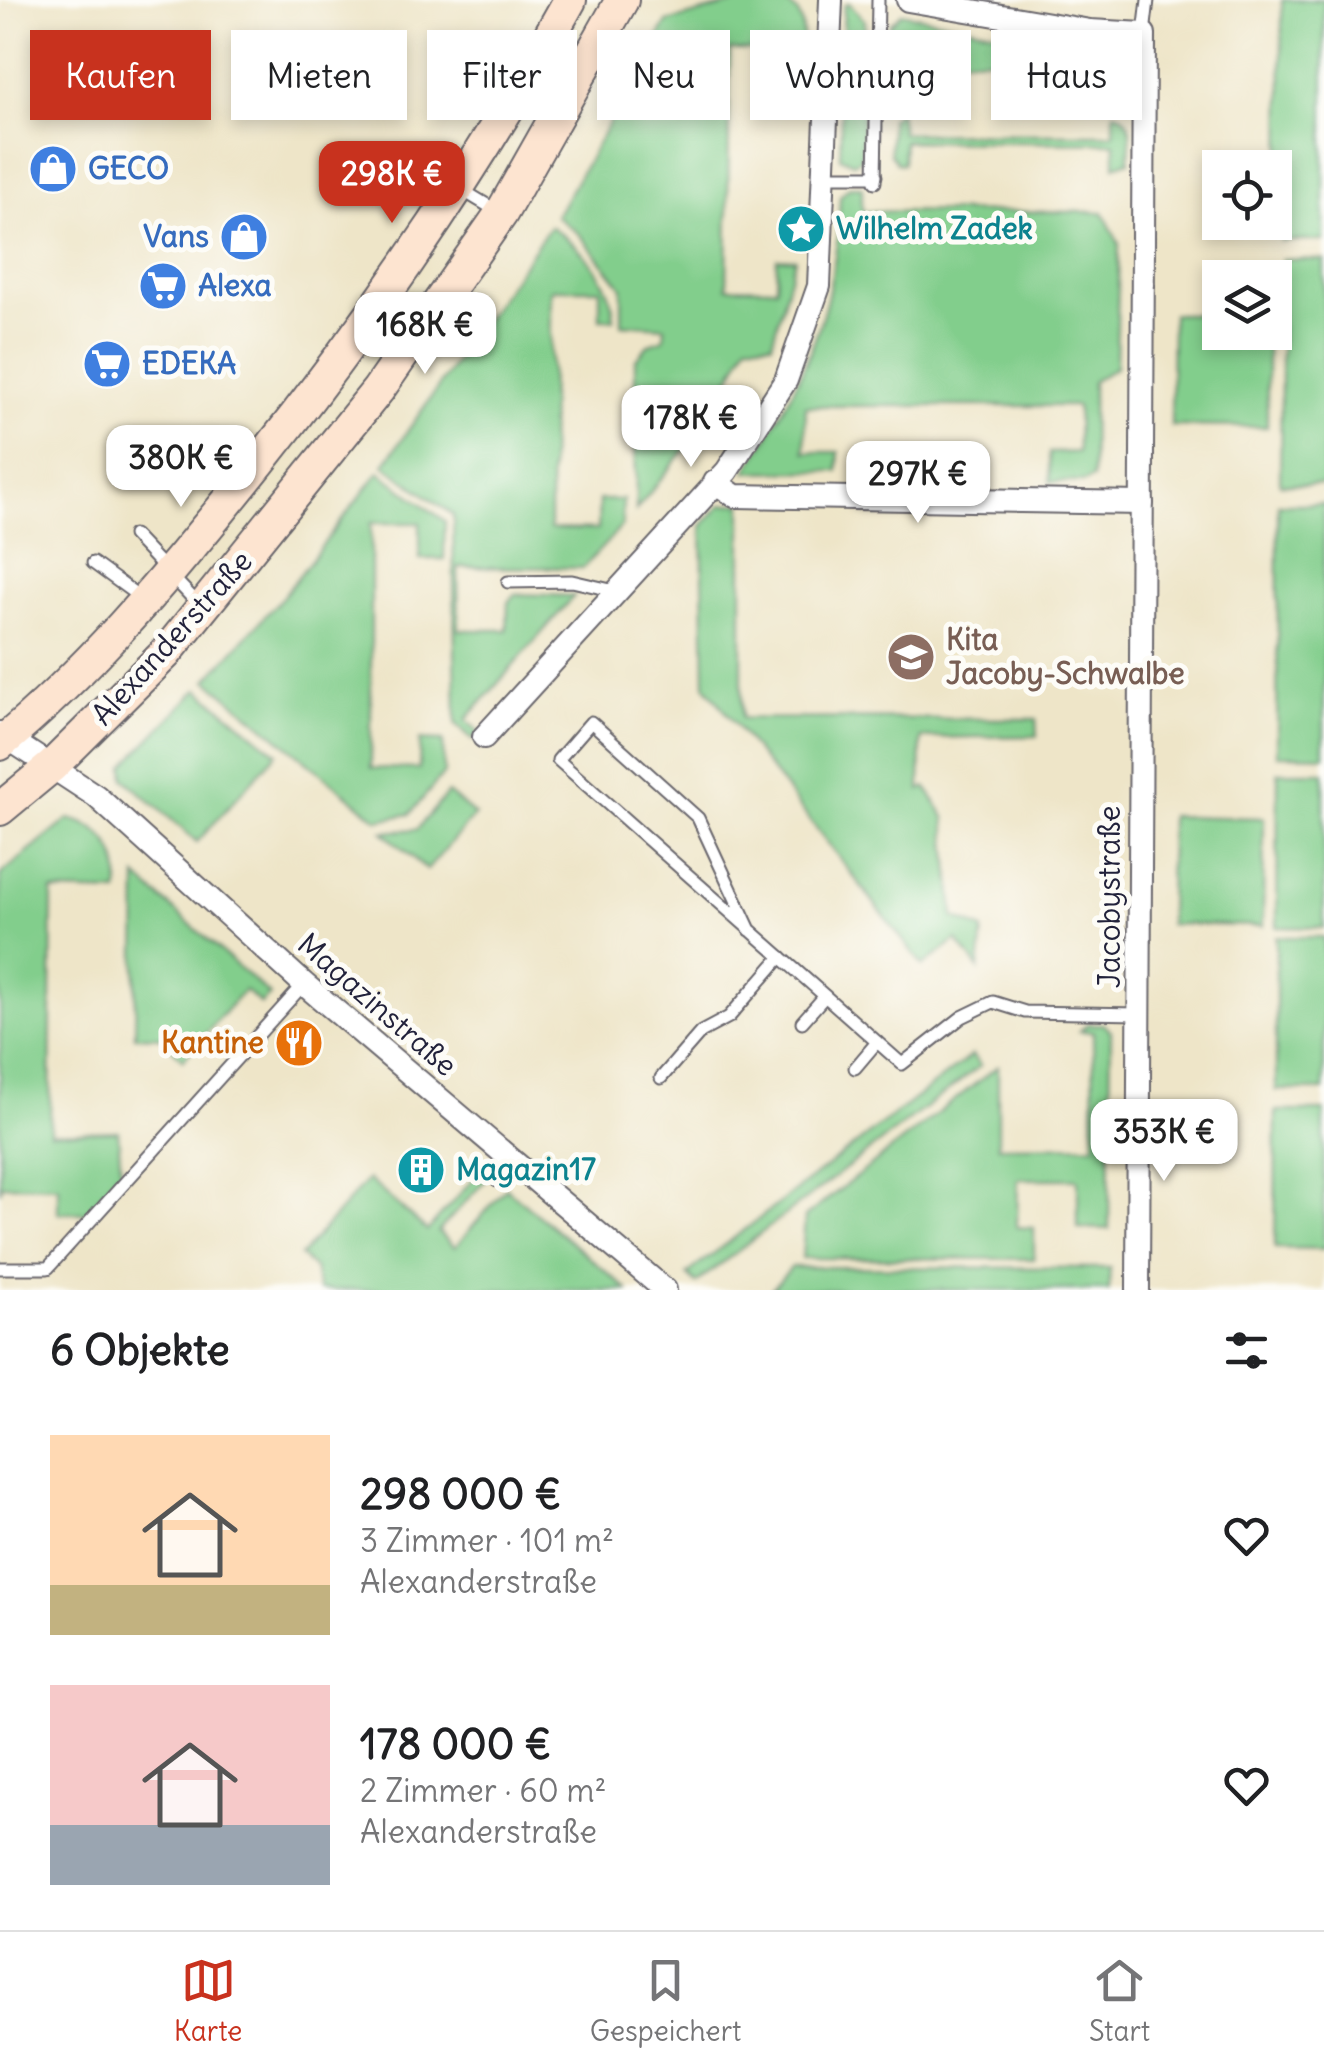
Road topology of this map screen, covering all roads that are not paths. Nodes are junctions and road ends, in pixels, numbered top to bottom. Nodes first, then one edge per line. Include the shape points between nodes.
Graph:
1 (570, 0) edge
2 (622, 0) edge
3 (831, 0) edge
4 (878, 0) edge
5 (908, 0) edge
6 (1148, 0) edge
7 (553, 30) edge
8 (1144, 34) junction
9 (577, 82) edge
10 (501, 120) edge
11 (556, 120) edge
12 (412, 160) dead end
13 (827, 176) junction
14 (458, 187) junction
15 (501, 214) junction
16 (378, 302) junction
17 (422, 328) junction
18 (715, 482) junction
19 (1142, 504) junction
20 (133, 535) dead end
21 (93, 563) dead end
22 (166, 575) junction
23 (508, 582) dead end
24 (614, 591) junction
25 (144, 601) junction
26 (203, 609) junction
27 (484, 737) dead end
28 (2, 739) edge
29 (52, 766) junction
30 (0, 809) edge
31 (750, 930) junction
32 (781, 957) junction
33 (304, 984) junction
34 (825, 996) junction
35 (1139, 1014) junction
36 (802, 1022) dead end
37 (877, 1042) junction
38 (855, 1068) dead end
39 (661, 1078) dead end
40 (514, 1162) junction
41 (497, 1181) dead end
42 (0, 1268) edge
43 (664, 1290) edge
44 (1138, 1290) edge

1 - 7 main road, Alexanderstraße
2 - 9 main road, Alexanderstraße
3 - 13 street
4 - 13 lane via 876,179
5 - 8 street
6 - 8 lane
8 - 19 street, Jacobystraße
10 - 14 main road, Alexanderstraße
11 - 15 main road, Alexanderstraße
12 - 14 lane
13 - 18 street via 819,286 806,333 786,380
14 - 15 lane
14 - 16 main road, Alexanderstraße
15 - 17 main road, Alexanderstraße
16 - 17 lane
16 - 22 main road, Alexanderstraße via 275,444
17 - 26 main road, Alexanderstraße
18 - 19 street via 735,496
18 - 24 street
19 - 35 street, Jacobystraße
20 - 22 lane
21 - 25 lane
22 - 25 main road, Alexanderstraße
22 - 26 lane
23 - 24 lane via 572,581
24 - 27 street
25 - 28 main road, Alexanderstraße
26 - 29 main road, Alexanderstraße
28 - 29 street, Magazinstraße
29 - 30 main road, Alexanderstraße
29 - 33 street, Magazinstraße via 88,790
31 - 31 lane via 558,760 591,722 698,818
31 - 32 lane
32 - 34 lane
32 - 39 lane via 729,1017 701,1032
33 - 40 street, Magazinstraße
33 - 42 lane via 48,1268
34 - 36 lane
34 - 37 lane
35 - 37 lane via 1024,1012 993,1002 902,1064
35 - 44 street, Jacobystraße
37 - 38 lane
40 - 41 lane
40 - 43 street, Magazinstraße

